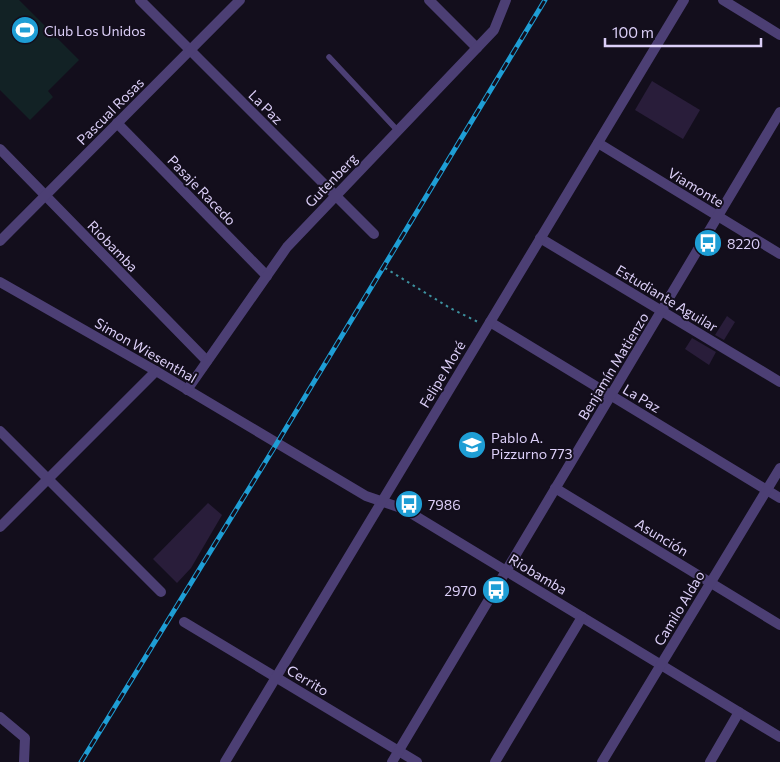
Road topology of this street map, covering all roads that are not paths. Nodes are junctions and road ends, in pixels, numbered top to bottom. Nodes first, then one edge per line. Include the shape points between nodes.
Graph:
1 (140, 0) edge
2 (240, 0) edge
3 (429, 0) edge
4 (506, 0) edge
5 (684, 0) edge
6 (723, 0) edge
7 (780, 34) edge
8 (477, 48) junction
9 (190, 50) junction
10 (329, 57) dead end
11 (780, 112) edge
12 (117, 123) junction
13 (398, 130) junction
14 (598, 143) junction
15 (0, 149) edge
16 (45, 195) junction
17 (335, 196) junction
18 (718, 216) junction
19 (374, 234) dead end
20 (540, 238) junction
21 (0, 241) edge
22 (780, 254) edge
23 (267, 276) junction
24 (0, 282) edge
25 (662, 310) junction
26 (488, 325) junction
27 (207, 361) junction
28 (156, 371) junction
29 (780, 382) edge
30 (187, 390) junction
31 (611, 395) junction
32 (0, 431) edge
33 (277, 443) joint
34 (780, 468) edge
35 (48, 479) junction
36 (555, 488) junction
37 (767, 490) junction
38 (780, 498) edge
39 (381, 502) junction
40 (0, 527) edge
41 (506, 570) junction
42 (711, 583) junction
43 (161, 592) dead end
44 (582, 617) junction
45 (184, 622) dead end
46 (780, 625) edge
47 (661, 665) junction
48 (276, 677) junction
49 (739, 712) junction
50 (0, 717) edge
51 (780, 737) edge
52 (399, 751) junction
53 (24, 757) edge
54 (225, 762) edge
55 (392, 762) edge
56 (417, 762) edge
57 (495, 762) edge
58 (602, 762) edge
59 (710, 762) edge

1 - 9 street, La Paz
2 - 9 street, Pascual Rosas
3 - 8 street
4 - 8 street, Gutenberg via 494,30
5 - 14 street, Felipe Moré
6 - 7 street
8 - 13 street, Gutenberg
9 - 12 street, Pascual Rosas
9 - 17 street, La Paz
10 - 13 lane
11 - 18 street, Benjamín Matienzo
12 - 16 street, Pascual Rosas
12 - 23 street, Pasaje Racedo
13 - 17 street, Gutenberg
14 - 18 street, Viamonte
14 - 20 street, Felipe Moré
15 - 16 street, Riobamba
16 - 21 street, Pascual Rosas
16 - 27 street, Riobamba
17 - 19 street, La Paz
17 - 23 street, Gutenberg via 287,247
18 - 22 street, Viamonte
18 - 25 street, Benjamín Matienzo
20 - 25 street, Estudiante Aguilar
20 - 26 street, Felipe Moré
23 - 27 street, Gutenberg
24 - 28 street, Simon Wiesenthal
25 - 29 street, Estudiante Aguilar
25 - 31 street, Benjamín Matienzo
26 - 31 street, La Paz
26 - 39 street, Felipe Moré
27 - 30 street, Gutenberg
28 - 30 street, Simon Wiesenthal
28 - 35 street
30 - 33 street, Simon Wiesenthal
31 - 36 street, Benjamín Matienzo
31 - 37 street, La Paz
32 - 35 street
33 - 39 street, Riobamba
34 - 37 street, Camilo Aldao
35 - 40 street
35 - 43 street
36 - 41 street, Benjamín Matienzo
36 - 42 street, Asunción
37 - 38 street, La Paz
37 - 42 street, Camilo Aldao
39 - 41 street, Riobamba via 404,509
39 - 48 street, Felipe Moré
41 - 44 street, Riobamba
41 - 52 street, Benjamín Matienzo
42 - 46 street, Asunción
42 - 47 street, Camilo Aldao
44 - 47 street, Riobamba
44 - 57 street
45 - 48 street, Cerrito
47 - 49 street, Riobamba
47 - 58 street, Camilo Aldao
48 - 52 street, Cerrito
48 - 54 street, Felipe Moré
49 - 51 street, Riobamba
49 - 59 street
50 - 53 street via 25,738
52 - 55 street, Benjamín Matienzo
52 - 56 street, Cerrito

